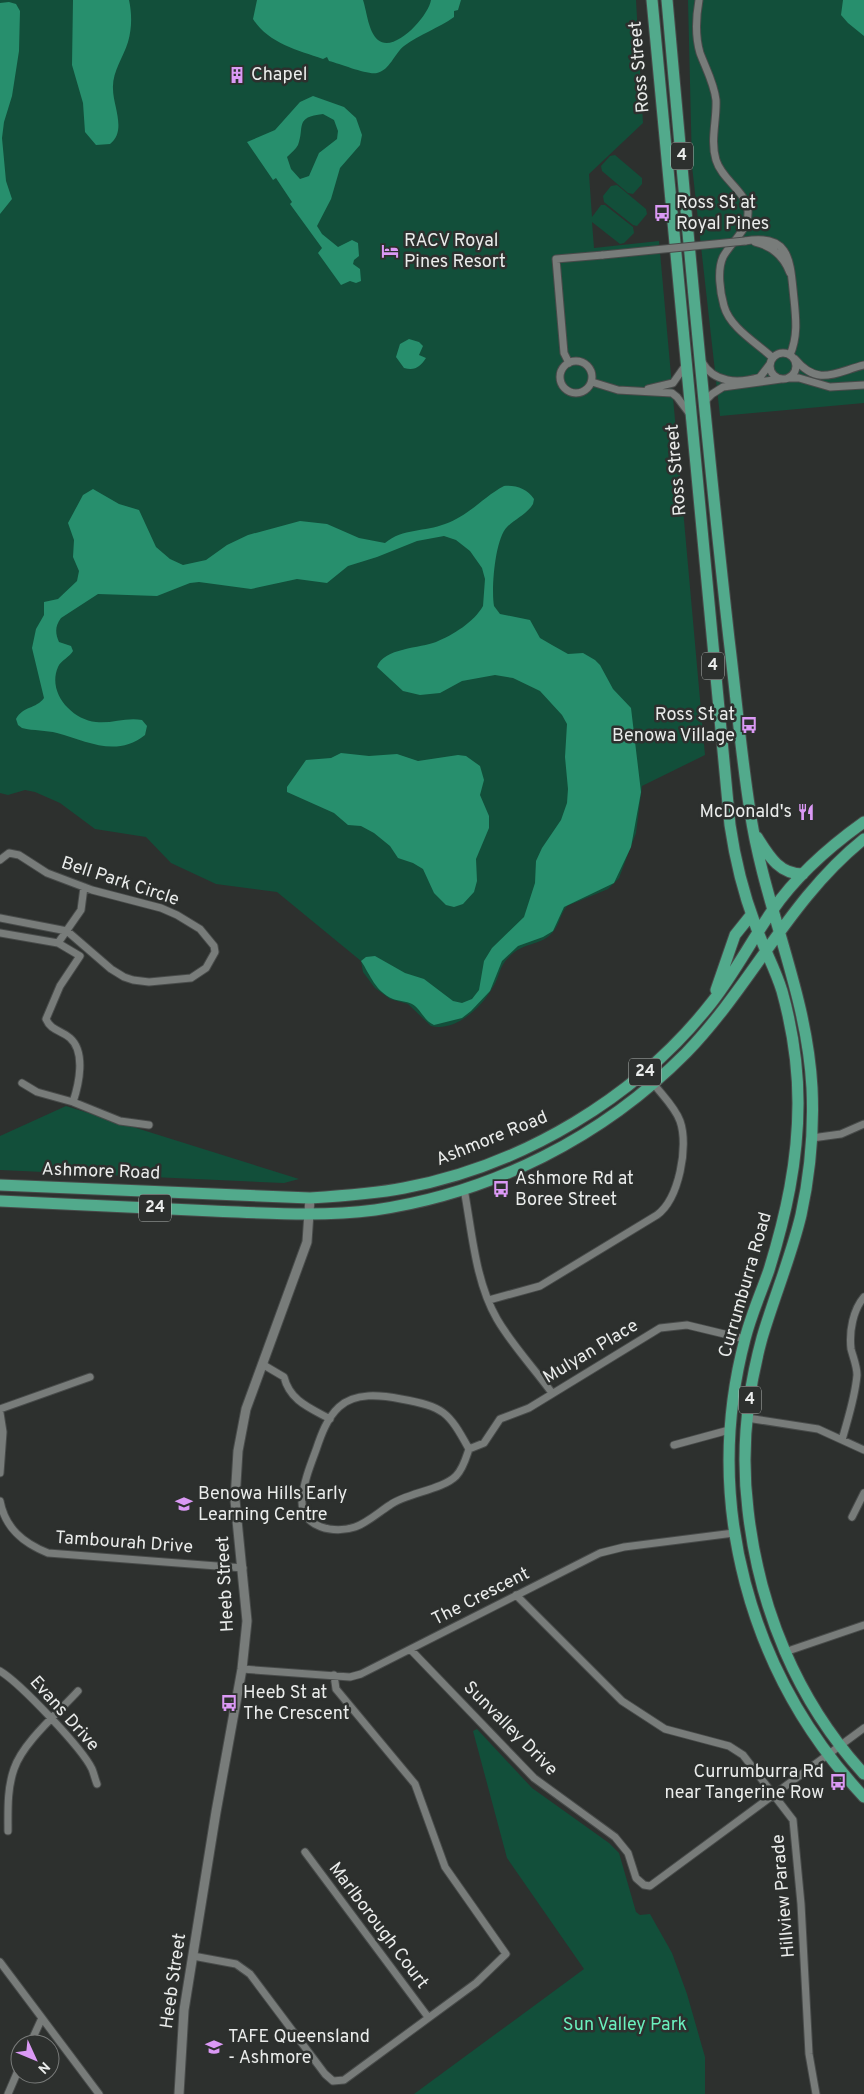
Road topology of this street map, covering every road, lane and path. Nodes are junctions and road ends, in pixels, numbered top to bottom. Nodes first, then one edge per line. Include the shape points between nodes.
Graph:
1 (652, 0) edge
2 (667, 0) edge
3 (699, 0) edge
4 (792, 357) junction
5 (700, 359) junction
6 (772, 361) junction
7 (569, 363) junction
8 (864, 365) edge
9 (685, 366) junction
10 (784, 379) junction
11 (592, 382) junction
12 (864, 385) edge
13 (633, 392) junction
14 (704, 402) junction
15 (689, 413) junction
16 (864, 822) edge
17 (754, 831) junction
18 (864, 840) edge
19 (0, 860) edge
20 (804, 874) junction
21 (84, 887) junction
22 (772, 911) junction
23 (751, 915) junction
24 (0, 918) edge
25 (67, 931) junction
26 (758, 933) junction
27 (778, 933) junction
28 (0, 934) edge
29 (58, 943) junction
30 (766, 950) junction
31 (711, 1003) junction
32 (22, 1083) dead end
33 (652, 1084) junction
34 (73, 1102) junction
35 (864, 1124) edge
36 (149, 1125) dead end
37 (812, 1138) junction
38 (0, 1185) edge
39 (464, 1189) junction
40 (310, 1198) junction
41 (0, 1201) edge
42 (310, 1215) junction
43 (864, 1297) edge
44 (489, 1300) junction
45 (745, 1339) junction
46 (262, 1364) junction
47 (861, 1372) edge
48 (90, 1377) dead end
49 (552, 1393) junction
50 (0, 1411) edge
51 (747, 1418) junction
52 (330, 1419) junction
53 (729, 1430) junction
54 (842, 1440) junction
55 (674, 1445) dead end
56 (469, 1449) junction
57 (864, 1450) edge
58 (0, 1473) edge
59 (864, 1493) edge
60 (0, 1501) edge
61 (852, 1517) dead end
62 (734, 1532) junction
63 (243, 1568) junction
64 (516, 1596) junction
65 (864, 1625) edge
66 (411, 1650) junction
67 (785, 1652) junction
68 (242, 1669) junction
69 (0, 1671) edge
70 (334, 1676) junction
71 (78, 1691) dead end
72 (51, 1720) junction
73 (864, 1728) edge
74 (840, 1746) junction
75 (828, 1755) junction
76 (864, 1774) edge
77 (97, 1784) dead end
78 (774, 1795) junction
79 (864, 1798) edge
80 (8, 1830) dead end
81 (305, 1852) dead end
82 (193, 1956) junction
83 (0, 1962) edge
84 (428, 2017) junction
85 (42, 2018) junction
86 (35, 2034) edge
87 (99, 2094) edge
88 (179, 2094) edge
89 (816, 2094) edge

1 - 9 main road, Ross Street / 4
2 - 5 main road, Ross Street / 4
3 - 6 street via 697,39 716,100 716,161 727,181 740,195 748,216 745,227 721,265 723,303 731,320
4 - 6 street via 781,353
4 - 7 street, bridge via 797,335 792,281 784,260 761,244 745,241 556,259 564,350
4 - 8 street via 809,372 828,376
4 - 10 street via 796,370
5 - 6 street via 709,373 725,381 760,377
5 - 14 main road, Ross Street / 4
6 - 10 street via 773,374
7 - 11 street via 578,361 587,365
7 - 11 street via 560,376 566,390 581,392 587,390
9 - 13 street via 669,385
9 - 15 main road, Ross Street / 4
10 - 12 street via 799,378 830,387
10 - 14 street via 723,387
11 - 13 street
13 - 15 street via 672,393
14 - 17 main road, Ross Street / 4 via 720,565
15 - 23 main road, Ross Street / 4 via 730,824
16 - 20 main road, Ashmore Road / 24 via 830,848
17 - 20 main road via 778,866
17 - 22 main road, Ross Street / 4
18 - 27 main road, Ashmore Road / 24 via 816,886
19 - 21 street, Bell Park Circle via 10,853 19,855 47,873
20 - 22 main road, Ashmore Road / 24
21 - 25 street via 81,910
21 - 25 street, Bell Park Circle via 177,915 192,923 214,946 212,959 200,974 191,978 149,982 133,980 111,969
22 - 26 main road, Ashmore Road / 24
22 - 27 main road, Currumburra Road / 4
23 - 26 main road, Ross Street / 4
23 - 31 main road via 735,935
24 - 25 street, Bell Park Circle
25 - 29 street
26 - 30 main road, Currumburra Road / 4
26 - 31 main road, Ashmore Road / 24
27 - 30 main road, Ashmore Road / 24
27 - 37 main road, Currumburra Road / 4 via 805,1022 812,1094
28 - 29 street
29 - 34 street via 80,956 60,986 46,1019 53,1029 69,1037 77,1051 79,1080
30 - 33 main road, Ashmore Road / 24 via 706,1031
30 - 45 main road, Currumburra Road / 4 via 782,993 792,1040 798,1084 797,1137 786,1213
31 - 40 main road, Ashmore Road / 24 via 678,1041 631,1083 584,1118 548,1137 460,1174 433,1181 370,1194
32 - 34 street via 36,1092
33 - 39 main road, Ashmore Road / 24 via 620,1111 583,1135 527,1164
33 - 44 street via 677,1114 683,1131 680,1167 668,1205 657,1215 540,1286
34 - 36 street via 120,1122
35 - 37 street via 841,1134
37 - 51 main road, Currumburra Road / 4 via 802,1211 762,1340
38 - 40 main road, Ashmore Road / 24
39 - 42 main road, Ashmore Road / 24 via 374,1210
39 - 44 street via 481,1280
40 - 42 street, Heeb Street
41 - 42 main road, Ashmore Road / 24
42 - 46 street, Heeb Street via 304,1251
43 - 47 street via 852,1324 851,1348
44 - 49 street via 497,1319
45 - 49 street, Mulyan Place via 687,1325 660,1328
45 - 53 main road, Currumburra Road / 4
46 - 52 street via 284,1377 287,1390 299,1402
46 - 63 street, Heeb Street via 246,1409 236,1469
47 - 54 street
48 - 50 street
49 - 56 street, Mulyan Place via 529,1408 500,1420 484,1443
50 - 58 street via 3,1432
51 - 54 street via 818,1429
51 - 67 main road, Currumburra Road / 4 via 745,1479 751,1535 766,1601
52 - 56 street, Mulyan Place via 339,1407 368,1395 428,1404 453,1420
52 - 56 street, Mulyan Place via 313,1458 302,1504 310,1520 323,1529 355,1527 396,1501 455,1477
53 - 55 street
53 - 62 main road, Currumburra Road / 4
54 - 57 street
59 - 61 street
60 - 63 street, Tambourah Drive via 2,1513 12,1530 30,1546 48,1553
62 - 64 street, The Crescent via 611,1549
62 - 75 main road, Currumburra Road / 4 via 749,1604 769,1654 796,1708
63 - 68 street, Heeb Street via 247,1621
64 - 66 street, The Crescent
64 - 78 street, Hillview Parade via 622,1701 665,1729 737,1751 749,1761
65 - 67 street
66 - 70 street, The Crescent via 362,1674
66 - 78 street, Sunvalley Drive via 534,1778 614,1837 628,1853 636,1878 644,1885 650,1886
67 - 74 main road, Currumburra Road / 4 via 807,1697
68 - 70 street, The Crescent
68 - 82 street, Heeb Street
69 - 72 street, Evans Drive via 26,1692
70 - 84 street via 336,1689 415,1784 445,1867 506,1954 476,1982
71 - 72 street
72 - 77 street, Evans Drive via 92,1768
72 - 80 street via 14,1768 8,1793
73 - 74 street
74 - 75 street
74 - 76 main road, Currumburra Road / 4
75 - 78 street
75 - 79 main road, Currumburra Road / 4
78 - 89 street, Hillview Parade via 792,1820 801,1904 809,2054
81 - 84 street, Marlborough Court
82 - 84 street via 236,1964 250,1974 333,2081 344,2080
82 - 88 street, Heeb Street via 184,2010
83 - 85 street
85 - 86 street
85 - 87 street

